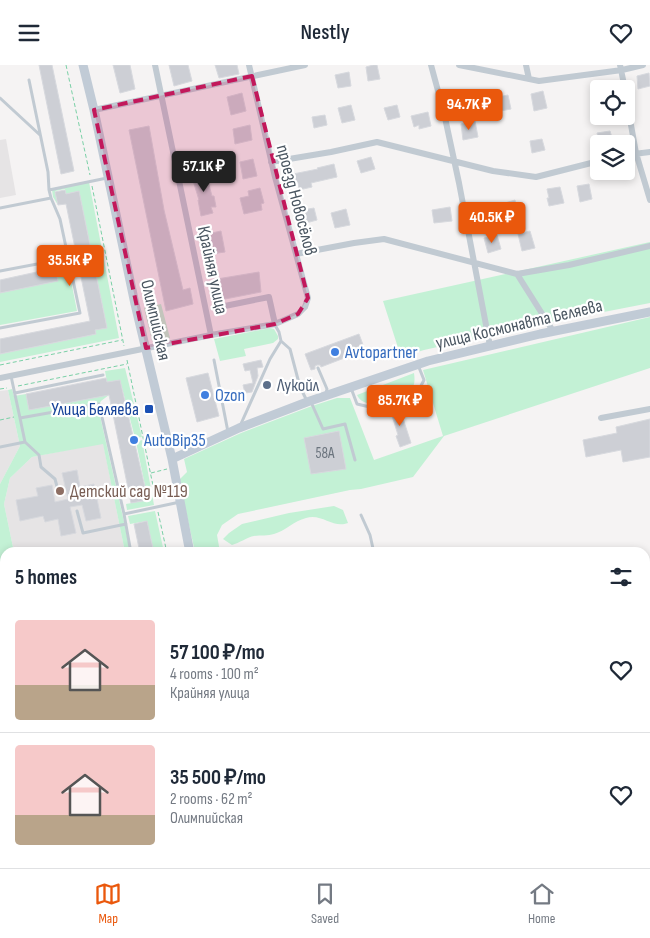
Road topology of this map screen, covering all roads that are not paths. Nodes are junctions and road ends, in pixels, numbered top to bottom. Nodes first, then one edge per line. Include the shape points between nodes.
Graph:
1 (83, 65) edge
2 (155, 65) edge
3 (250, 65) edge
4 (305, 65) edge
5 (431, 65) edge
6 (458, 65) edge
7 (526, 65) edge
8 (643, 65) edge
9 (621, 68) edge
10 (252, 76) junction
11 (529, 79) junction
12 (29, 80) dead end
13 (161, 95) junction
14 (1, 100) edge
15 (94, 110) junction
16 (631, 125) edge
17 (41, 135) junction
18 (650, 152) edge
19 (636, 153) junction
20 (271, 161) junction
21 (454, 161) junction
22 (590, 163) edge
23 (108, 177) junction
24 (49, 190) junction
25 (51, 198) junction
26 (650, 200) edge
27 (0, 208) edge
28 (650, 246) edge
29 (296, 254) junction
30 (68, 258) junction
31 (473, 262) junction
32 (0, 271) edge
33 (518, 274) junction
34 (220, 307) dead end
35 (650, 312) edge
36 (275, 324) junction
37 (0, 328) edge
38 (553, 331) junction
39 (211, 335) junction
40 (281, 341) junction
41 (490, 346) junction
42 (146, 348) junction
43 (214, 360) dead end
44 (418, 365) junction
45 (318, 368) dead end
46 (103, 375) dead end
47 (11, 376) junction
48 (0, 378) edge
49 (351, 388) junction
50 (15, 393) junction
51 (325, 396) junction
52 (309, 401) junction
53 (650, 409) edge
54 (20, 418) junction
55 (601, 419) dead end
56 (239, 429) junction
57 (228, 433) junction
58 (25, 441) junction
59 (0, 447) edge
60 (172, 459) junction
61 (355, 460) dead end
62 (59, 494) dead end
63 (180, 502) junction
64 (77, 511) dead end
65 (124, 514) junction
66 (361, 515) dead end
67 (126, 524) junction
68 (130, 547) edge
69 (189, 547) edge
70 (373, 547) edge

1 - 15 main road, Олимпийская
2 - 13 street, Крайняя улица
3 - 10 street, проезд Новосёлов
4 - 10 street
5 - 21 street
6 - 11 street
7 - 11 street
8 - 9 street
9 - 11 street via 539,81
10 - 13 street
10 - 20 street, проезд Новосёлов
12 - 17 lane
13 - 15 street
13 - 39 street, Крайняя улица
14 - 17 lane
15 - 23 main road, Олимпийская
16 - 19 street
17 - 24 lane
18 - 19 street
19 - 26 street
20 - 21 street via 331,153 376,142
20 - 29 street, проезд Новосёлов
21 - 22 street via 536,177
21 - 31 street
23 - 24 lane
23 - 42 main road, Олимпийская
24 - 25 lane
25 - 27 lane
25 - 30 lane via 60,219
28 - 33 street
29 - 31 street via 384,239
29 - 36 street, проезд Новосёлов via 308,298 298,314
30 - 32 lane
30 - 37 lane via 80,313
31 - 33 street
31 - 41 street
33 - 38 street
34 - 36 street via 269,297
35 - 38 main road, улица Космонавта Беляева
36 - 39 street, проезд Новосёлов
36 - 40 lane
38 - 41 main road, улица Космонавта Беляева
39 - 42 street, проезд Новосёлов
40 - 52 lane via 290,349 300,387
40 - 56 lane
41 - 44 main road, улица Космонавта Беляева
42 - 47 street
42 - 60 main road, Олимпийская
43 - 57 lane
44 - 49 main road, улица Космонавта Беляева
44 - 49 lane via 424,381 415,397 389,406 374,408 358,404
45 - 51 lane via 327,389
46 - 50 lane
47 - 48 street
47 - 50 lane
49 - 51 main road, улица Космонавта Беляева
50 - 54 lane
51 - 52 main road, улица Космонавта Беляева
52 - 56 main road, улица Космонавта Беляева
52 - 61 lane via 323,429 345,423
53 - 55 street
54 - 58 lane
54 - 65 lane via 99,404
56 - 57 main road, улица Космонавта Беляева
57 - 60 main road, улица Космонавта Беляева
58 - 59 lane
58 - 62 lane via 39,455 41,467 55,479
60 - 63 main road, Олимпийская
63 - 65 lane
63 - 69 main road, Олимпийская
64 - 67 lane via 83,533
65 - 67 lane
66 - 70 lane
67 - 68 lane

